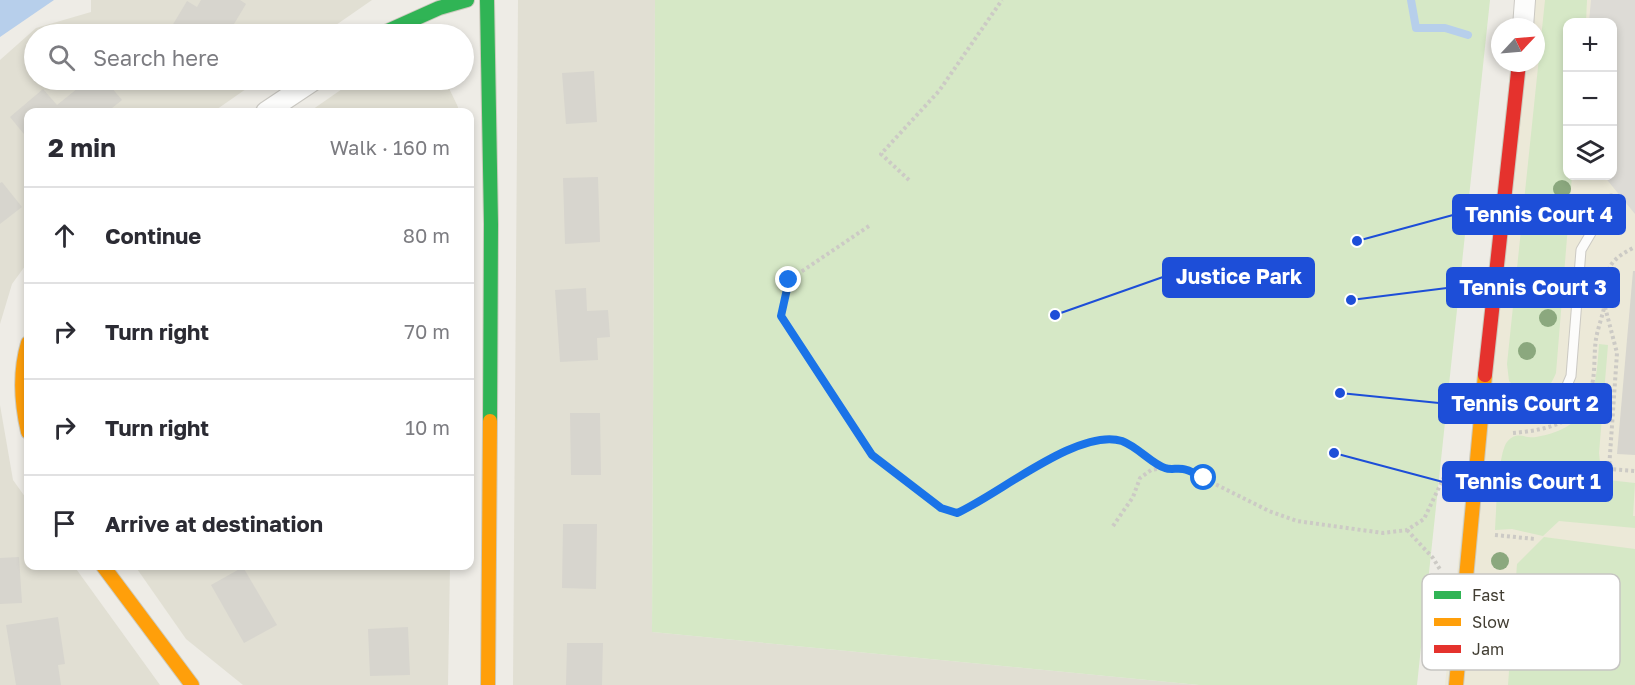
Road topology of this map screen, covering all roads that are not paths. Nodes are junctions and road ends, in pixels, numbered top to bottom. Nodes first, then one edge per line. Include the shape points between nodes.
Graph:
1 (467, 0) edge
2 (487, 0) edge
3 (1525, 0) edge
4 (1523, 18) edge
5 (404, 24) edge
6 (1518, 72) edge
7 (299, 90) edge
8 (272, 108) edge
9 (1611, 199) dead end
10 (24, 364) edge
11 (1482, 409) junction
12 (24, 414) edge
13 (106, 570) edge
14 (1466, 574) edge
15 (1457, 670) edge
16 (192, 685) edge
17 (489, 685) edge
18 (1456, 685) edge

1 - 5 street
2 - 17 street
3 - 4 street
6 - 11 street
7 - 8 street
9 - 11 lane via 1581,250 1571,376 1562,397 1537,412
10 - 12 street
11 - 14 street
13 - 16 street
15 - 18 street

